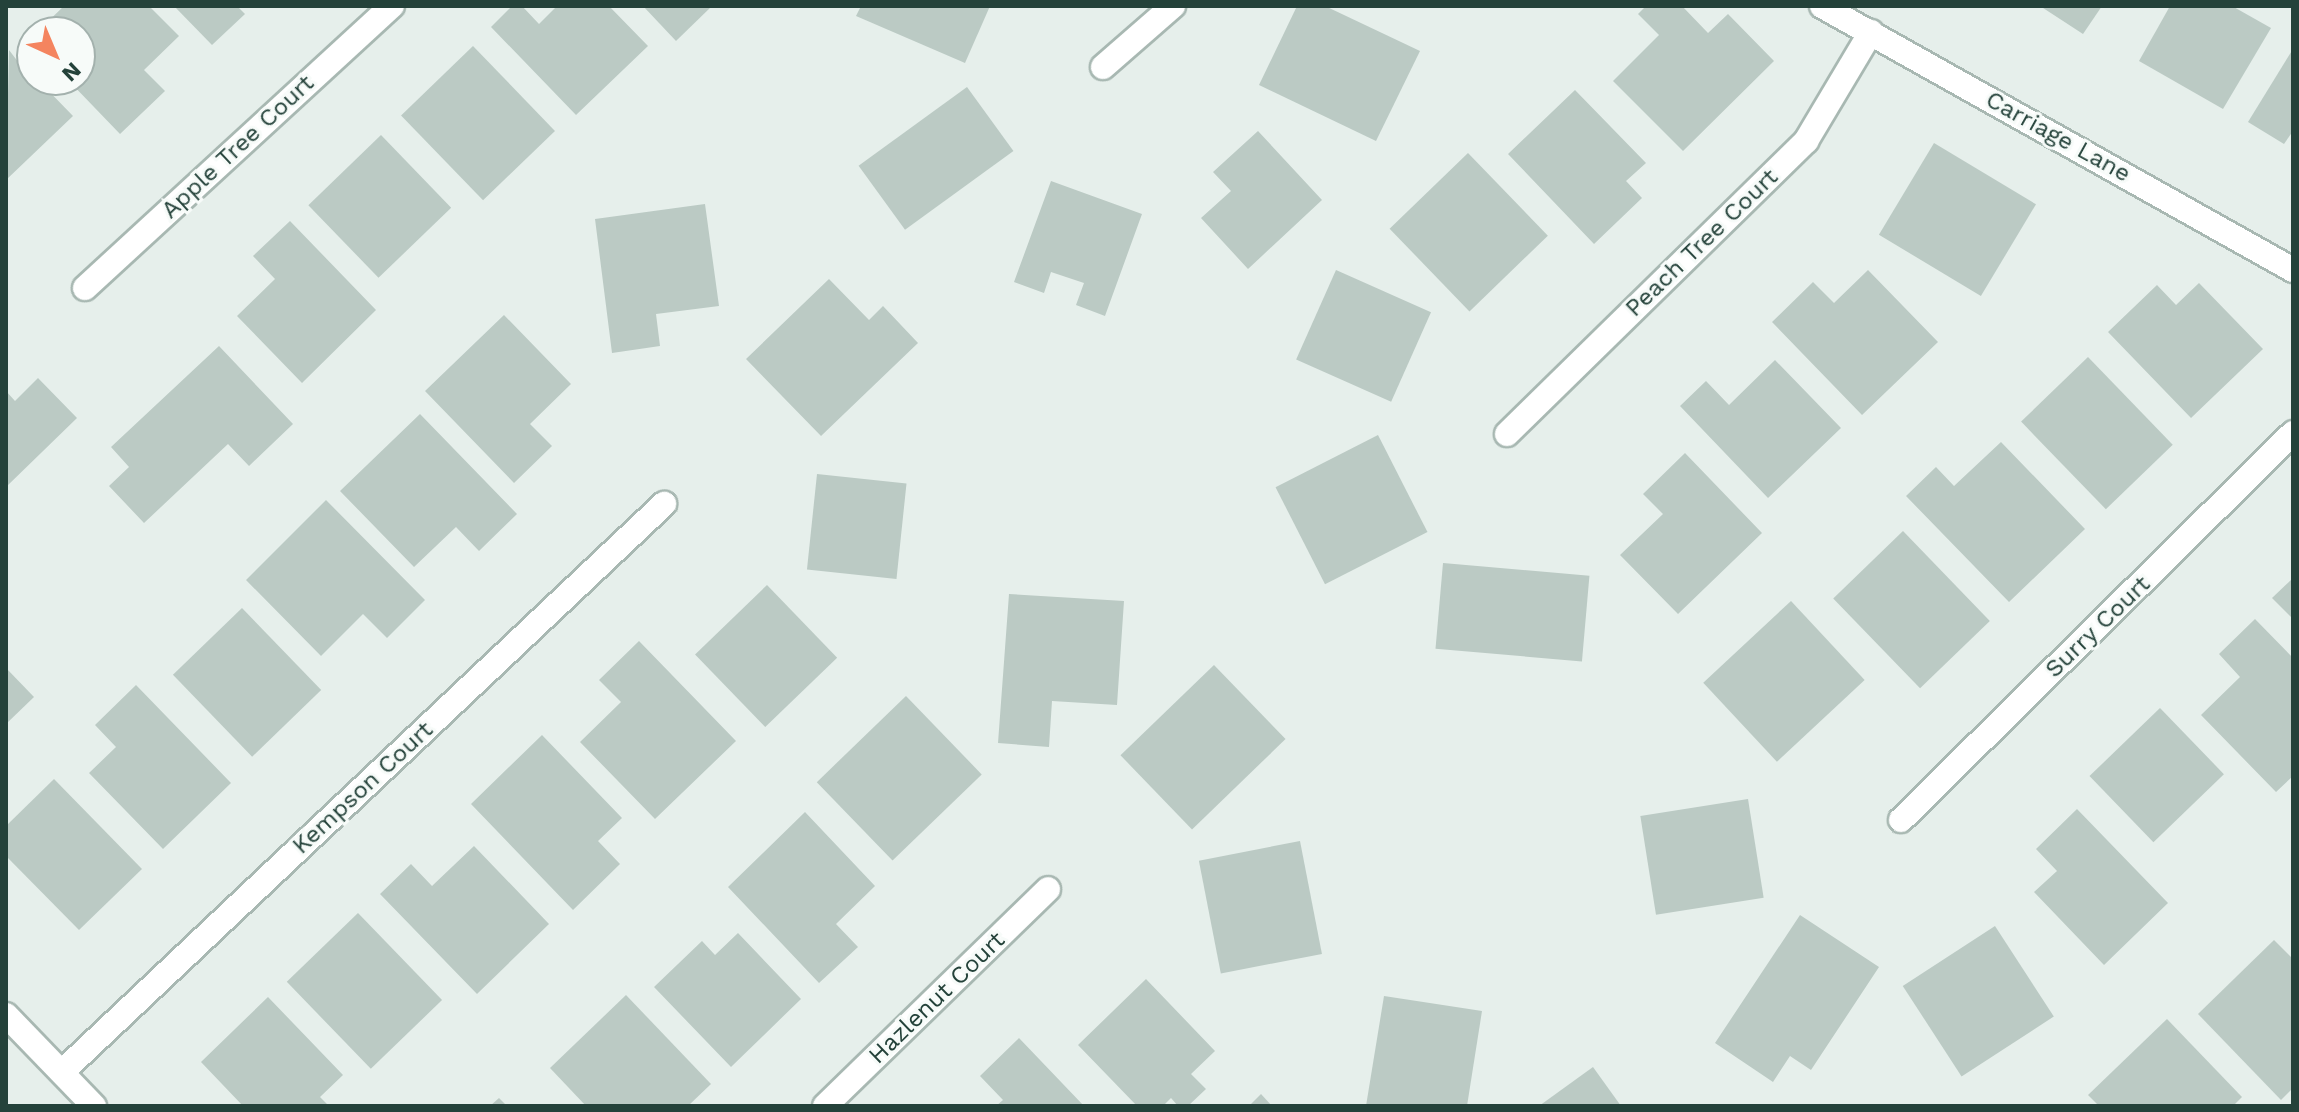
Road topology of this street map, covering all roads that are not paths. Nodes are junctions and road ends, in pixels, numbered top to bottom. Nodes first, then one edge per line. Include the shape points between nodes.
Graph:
1 (392, 6) edge
2 (1173, 6) edge
3 (1822, 6) edge
4 (1871, 32) junction
5 (1103, 67) dead end
6 (2293, 270) edge
7 (85, 288) dead end
8 (2293, 433) edge
9 (1507, 434) dead end
10 (664, 504) dead end
11 (1901, 820) dead end
12 (1048, 889) dead end
13 (6, 1015) edge
14 (62, 1072) junction
15 (94, 1106) edge
16 (825, 1106) edge

1 - 7 street, Apple Tree Court
2 - 5 street
3 - 4 street, Carriage Lane
4 - 6 street, Carriage Lane
4 - 9 street, Peach Tree Court via 1806,141
8 - 11 street, Surry Court
10 - 14 street, Kempson Court
12 - 16 street, Hazlenut Court
13 - 14 street
14 - 15 street

